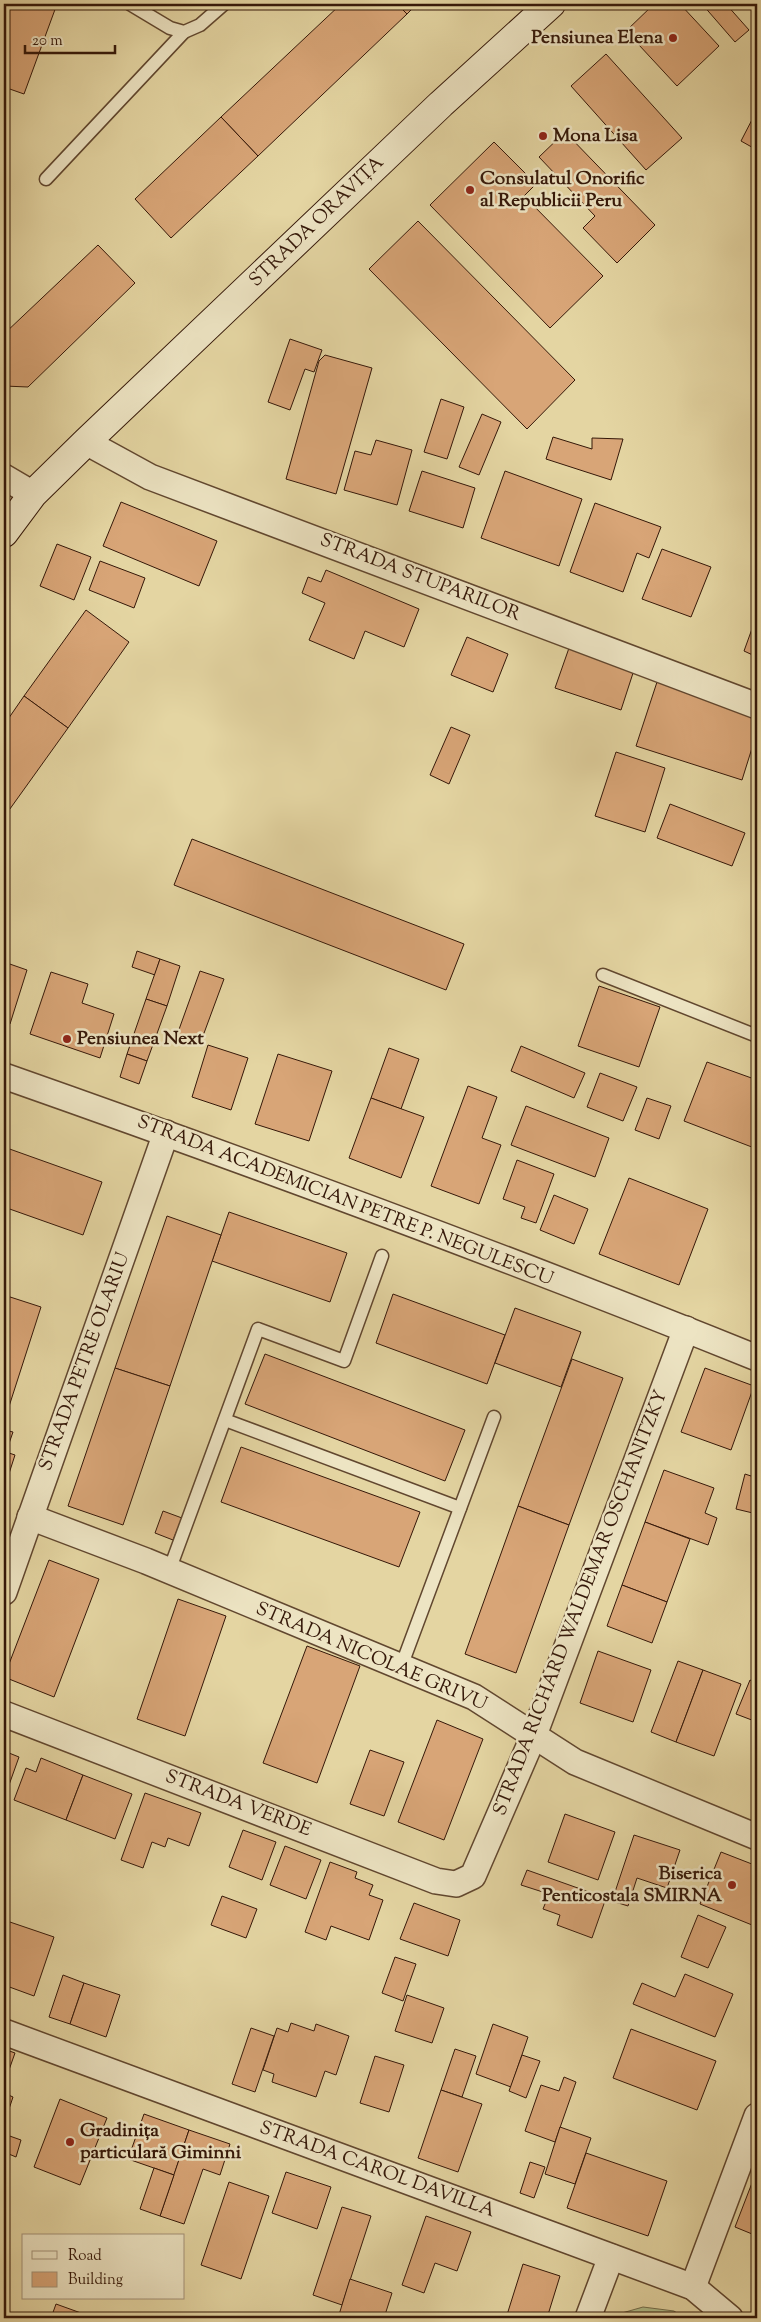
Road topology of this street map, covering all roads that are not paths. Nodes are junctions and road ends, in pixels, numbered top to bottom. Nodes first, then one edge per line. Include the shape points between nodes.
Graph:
1 (130, 4) edge
2 (224, 4) edge
3 (551, 4) edge
4 (184, 32) junction
5 (46, 179) dead end
6 (86, 442) junction
7 (4, 477) edge
8 (33, 494) junction
9 (4, 533) edge
10 (757, 706) edge
11 (603, 975) dead end
12 (757, 1036) edge
13 (4, 1076) edge
14 (166, 1133) junction
15 (382, 1256) dead end
16 (686, 1329) junction
17 (757, 1358) edge
18 (494, 1417) dead end
19 (224, 1420) junction
20 (460, 1508) junction
21 (30, 1517) junction
22 (169, 1571) junction
23 (4, 1592) edge
24 (401, 1667) junction
25 (4, 1714) edge
26 (534, 1735) junction
27 (757, 1837) edge
28 (473, 1876) joint
29 (4, 2032) edge
30 (757, 2116) edge
31 (611, 2257) junction
32 (693, 2287) junction
33 (588, 2318) edge
34 (730, 2318) edge

1 - 4 lane via 170,28
2 - 4 lane via 200,25
3 - 6 main road, STRADA ORAVIȚA via 441,104
4 - 5 lane
6 - 8 main road, STRADA ORAVIȚA
6 - 10 street, STRADA STUPARILOR via 150,477
7 - 8 street
8 - 9 main road, STRADA ORAVIȚA
11 - 12 lane
13 - 14 street, STRADA ACADEMICIAN PETRE P. NEGULESCU
14 - 16 street, STRADA ACADEMICIAN PETRE P. NEGULESCU
14 - 21 street, STRADA PETRE OLARIU
15 - 19 lane via 344,1361 258,1329
16 - 17 street, STRADA ACADEMICIAN PETRE P. NEGULESCU
16 - 26 street, STRADA RICHARD WALDEMAR OSCHANITZKY
18 - 20 lane
19 - 20 lane
19 - 22 lane
20 - 24 lane
21 - 22 street, STRADA NICOLAE GRIVU
21 - 23 street, STRADA PETRE OLARIU
22 - 24 street, STRADA NICOLAE GRIVU
24 - 26 street, STRADA NICOLAE GRIVU via 474,1697
25 - 28 street, STRADA VERDE via 436,1881 456,1884
26 - 27 street, STRADA NICOLAE GRIVU via 575,1762
26 - 28 street, STRADA RICHARD WALDEMAR OSCHANITZKY
29 - 31 street, STRADA CAROL DAVILLA
30 - 32 street
31 - 32 street, STRADA CAROL DAVILLA
31 - 33 street
32 - 34 street, STRADA CAROL DAVILLA

